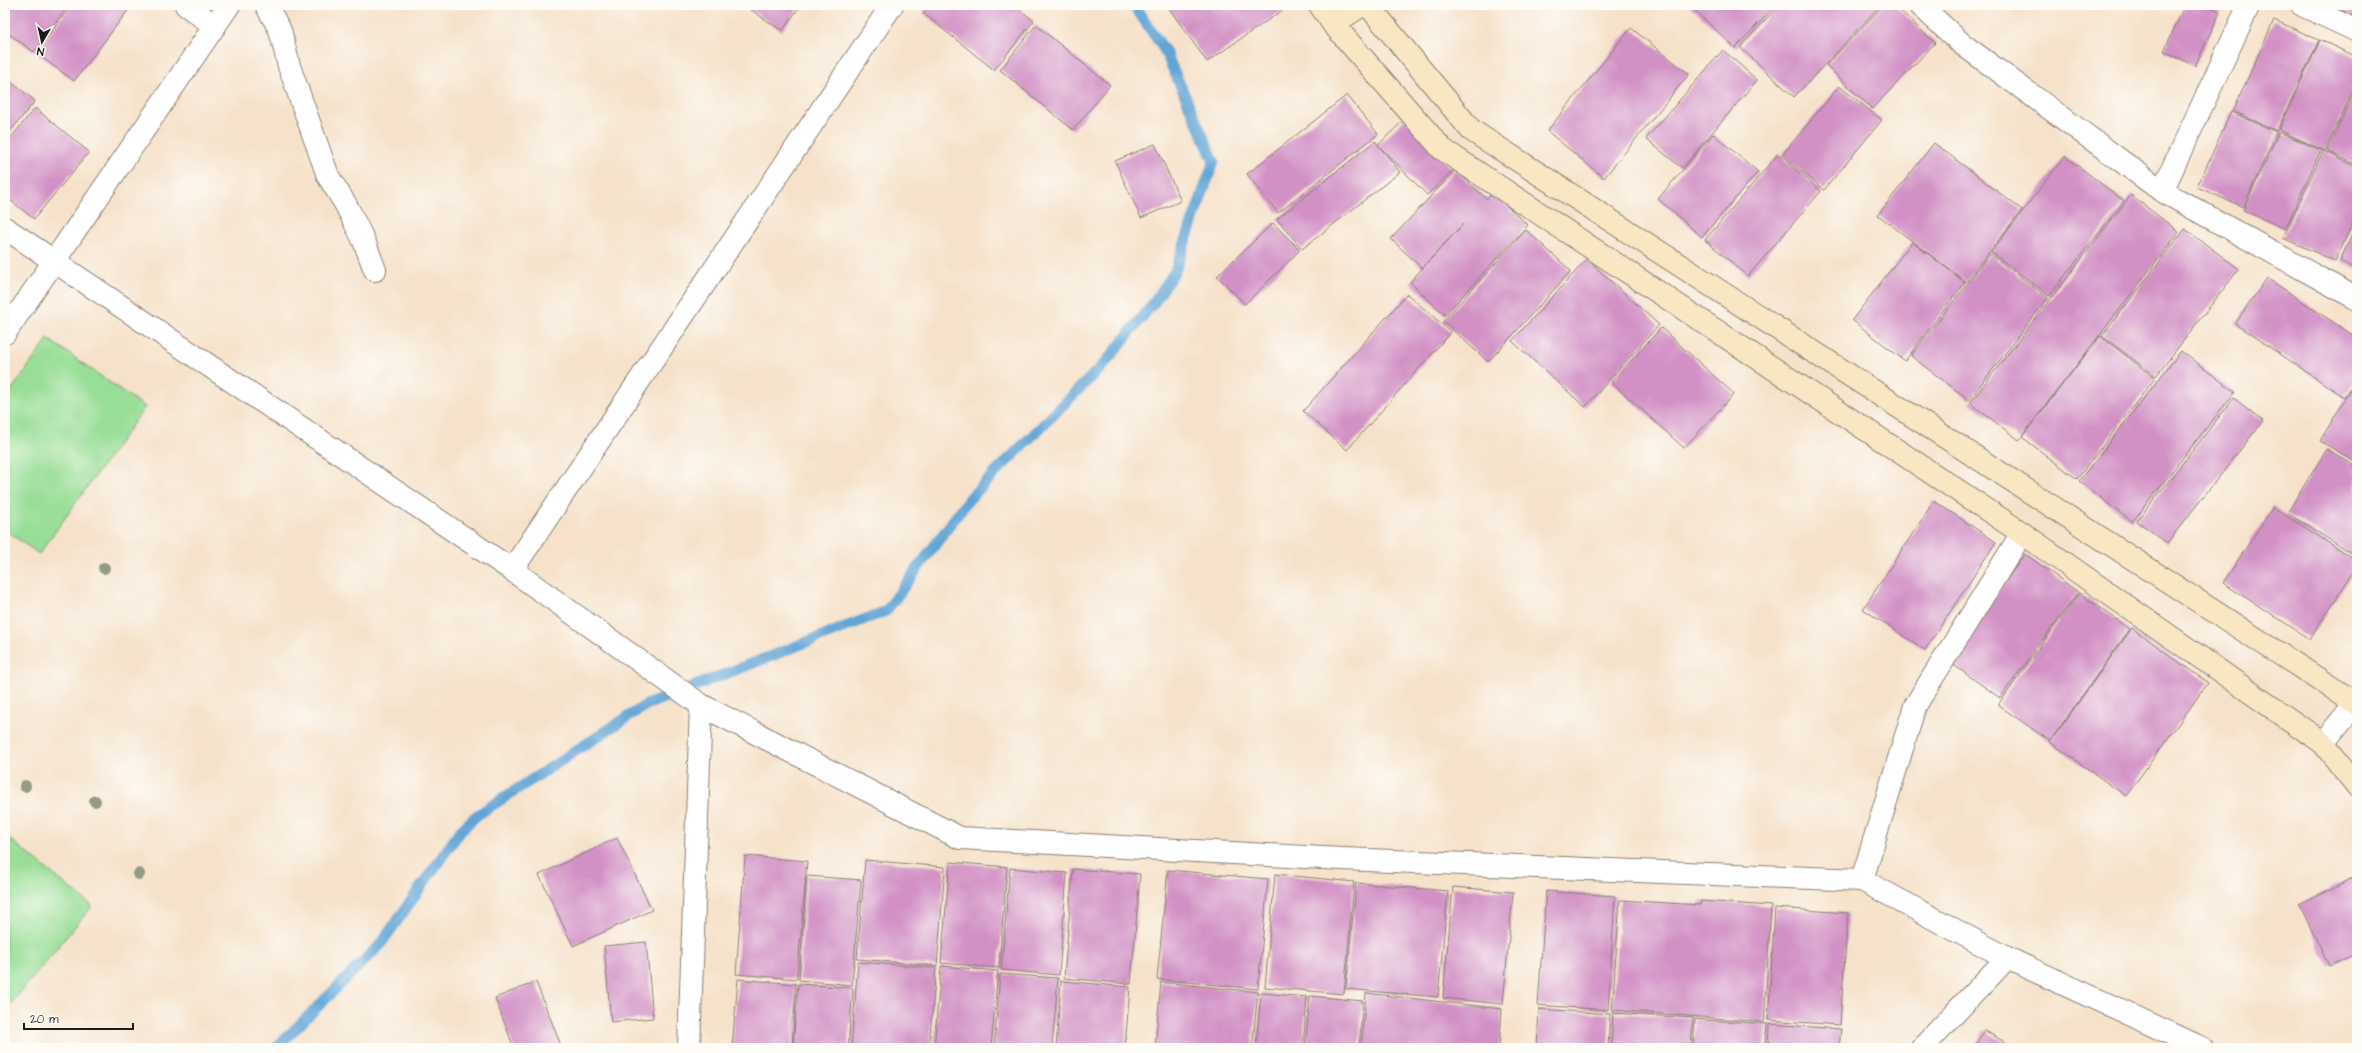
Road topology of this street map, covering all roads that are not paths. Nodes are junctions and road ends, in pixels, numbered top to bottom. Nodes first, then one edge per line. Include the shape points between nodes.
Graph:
1 (186, 5) edge
2 (229, 5) edge
3 (266, 5) edge
4 (892, 5) edge
5 (1320, 5) edge
6 (1362, 5) edge
7 (1368, 5) edge
8 (1920, 5) edge
9 (2249, 5) edge
10 (2302, 5) edge
11 (1333, 24) junction
12 (215, 26) junction
13 (2357, 31) edge
14 (2162, 192) junction
15 (5, 228) edge
16 (54, 262) junction
17 (375, 270) dead end
18 (2357, 299) edge
19 (5, 333) edge
20 (2022, 532) junction
21 (512, 570) junction
22 (2357, 703) edge
23 (701, 705) junction
24 (2323, 743) junction
25 (2357, 786) edge
26 (1862, 880) junction
27 (2007, 958) junction
28 (689, 1048) edge
29 (1922, 1048) edge
30 (2202, 1048) edge

1 - 12 street
2 - 12 street
3 - 17 street via 280,30 289,66 328,176 361,235
4 - 21 street
5 - 11 main road
6 - 11 main road
7 - 22 main road via 1471,130
8 - 14 street via 1962,44
9 - 14 street
10 - 13 street
11 - 20 main road via 1442,149
12 - 16 street
14 - 18 street
15 - 16 street
16 - 19 street
16 - 21 street
20 - 24 main road
20 - 26 street via 1915,706
21 - 23 street
22 - 24 street
23 - 26 street via 960,838 1326,858
23 - 28 street
24 - 25 main road
26 - 27 street
27 - 29 street
27 - 30 street

